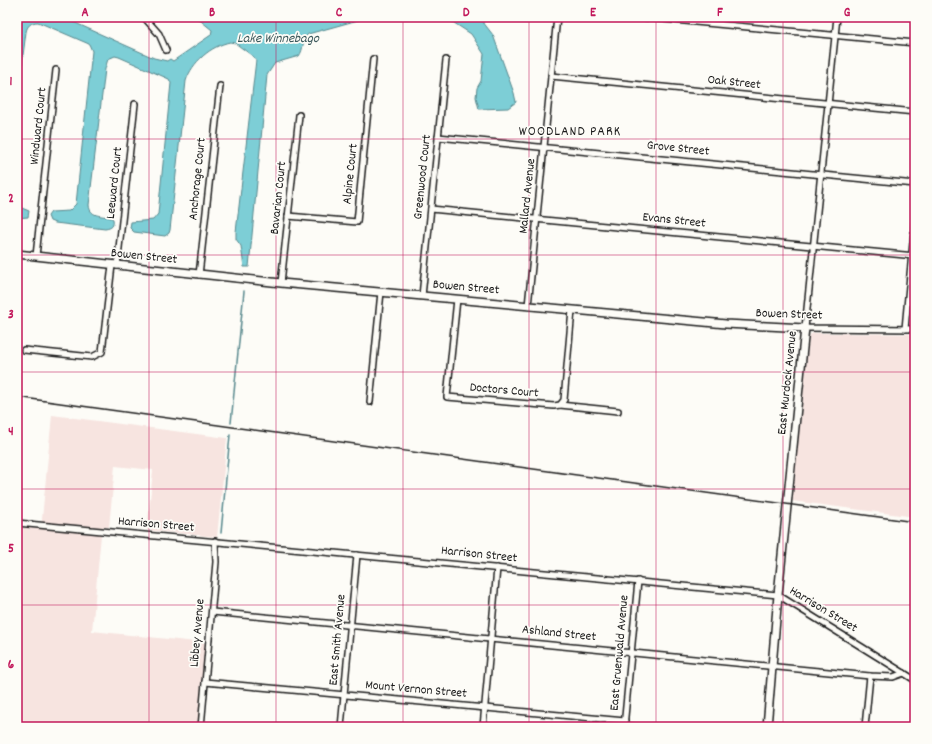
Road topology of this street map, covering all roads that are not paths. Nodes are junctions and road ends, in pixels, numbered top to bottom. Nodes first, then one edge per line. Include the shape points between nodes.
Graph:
1 (144, 17) edge
2 (557, 17) edge
3 (642, 17) edge
4 (837, 17) edge
5 (835, 35) junction
6 (915, 43) edge
7 (166, 50) dead end
8 (373, 59) dead end
9 (446, 60) dead end
10 (56, 70) dead end
11 (551, 76) junction
12 (220, 86) dead end
13 (135, 104) dead end
14 (828, 104) junction
15 (915, 112) edge
16 (299, 115) dead end
17 (438, 138) junction
18 (544, 147) junction
19 (821, 175) junction
20 (915, 184) edge
21 (431, 209) junction
22 (288, 216) junction
23 (537, 218) junction
24 (915, 220) edge
25 (814, 246) junction
26 (17, 254) edge
27 (36, 256) junction
28 (913, 256) edge
29 (115, 265) junction
30 (198, 275) junction
31 (281, 283) junction
32 (381, 292) junction
33 (422, 296) junction
34 (457, 299) junction
35 (528, 306) junction
36 (572, 310) junction
37 (805, 328) junction
38 (905, 329) junction
39 (915, 329) edge
40 (24, 350) dead end
41 (370, 402) dead end
42 (560, 405) junction
43 (618, 411) dead end
44 (17, 523) edge
45 (215, 541) junction
46 (357, 554) junction
47 (497, 568) junction
48 (638, 581) junction
49 (778, 595) junction
50 (212, 612) junction
51 (351, 624) junction
52 (491, 638) junction
53 (631, 653) junction
54 (772, 666) junction
55 (904, 673) junction
56 (870, 676) junction
57 (915, 680) edge
58 (205, 682) junction
59 (345, 694) junction
60 (485, 707) junction
61 (624, 724) edge
62 (201, 727) edge
63 (341, 727) edge
64 (483, 727) edge
65 (637, 727) edge
66 (767, 727) edge
67 (865, 727) edge

1 - 7 street via 159,34
2 - 11 street, Mallard Avenue
3 - 5 street
4 - 5 street, East Murdock Avenue
5 - 6 street
5 - 14 street, East Murdock Avenue
8 - 22 street, Alpine Court via 357,222
9 - 17 street, Greenwood Court
10 - 27 street, Windward Court
11 - 14 street, Oak Street
11 - 18 street, Mallard Avenue
12 - 30 street, Anchorage Court
13 - 29 street, Leeward Court
14 - 15 street, Oak Street
14 - 19 street, East Murdock Avenue
16 - 22 street, Bavarian Court
17 - 18 street, Grove Street
17 - 21 street, Greenwood Court
18 - 19 street, Grove Street
18 - 23 street, Mallard Avenue
19 - 20 street, Grove Street
19 - 25 street, East Murdock Avenue
21 - 23 street, Evans Street
21 - 33 street, Greenwood Court
22 - 31 street, Bavarian Court
23 - 25 street, Evans Street
23 - 35 street, Mallard Avenue
24 - 28 street
25 - 28 street, Evans Street
25 - 37 street, East Murdock Avenue
26 - 27 main road, Bowen Street
27 - 29 main road, Bowen Street
28 - 38 street
29 - 30 main road, Bowen Street
29 - 40 street, Leeward Court via 102,352 92,357
30 - 31 main road, Bowen Street
31 - 32 main road, Bowen Street
32 - 33 main road, Bowen Street
32 - 41 street
33 - 34 main road, Bowen Street
34 - 35 main road, Bowen Street
34 - 42 street, Doctors Court via 447,397
35 - 36 main road, Bowen Street
36 - 37 main road, Bowen Street via 726,324
36 - 42 street via 564,400
37 - 38 street, Bowen Street
37 - 49 main road, East Murdock Avenue
38 - 39 street, Bowen Street
42 - 43 street
44 - 45 street, Harrison Street
45 - 46 street, Harrison Street
45 - 50 street, Libbey Avenue
46 - 47 street, Harrison Street
46 - 51 street, East Smith Avenue
47 - 48 street, Harrison Street
47 - 52 street
48 - 49 street, Harrison Street
48 - 53 street, East Gruenwald Avenue
49 - 54 main road, East Murdock Avenue
49 - 55 street, Harrison Street
50 - 51 street, Ashland Street
50 - 58 street, Libbey Avenue
51 - 52 street, Ashland Street
51 - 59 street, East Smith Avenue
52 - 53 street, Ashland Street
52 - 60 street
53 - 54 street, Ashland Street
53 - 61 street, East Gruenwald Avenue
54 - 56 street, Ashland Street
54 - 66 main road, East Murdock Avenue
55 - 56 street, Ashland Street via 893,677
55 - 57 street, Harrison Street
56 - 67 street
58 - 59 street, Mount Vernon Street
58 - 62 street, Libbey Avenue
59 - 60 street, Mount Vernon Street
59 - 63 street, East Smith Avenue
60 - 61 street, Mount Vernon Street
60 - 64 street
61 - 65 street, Mount Vernon Street

